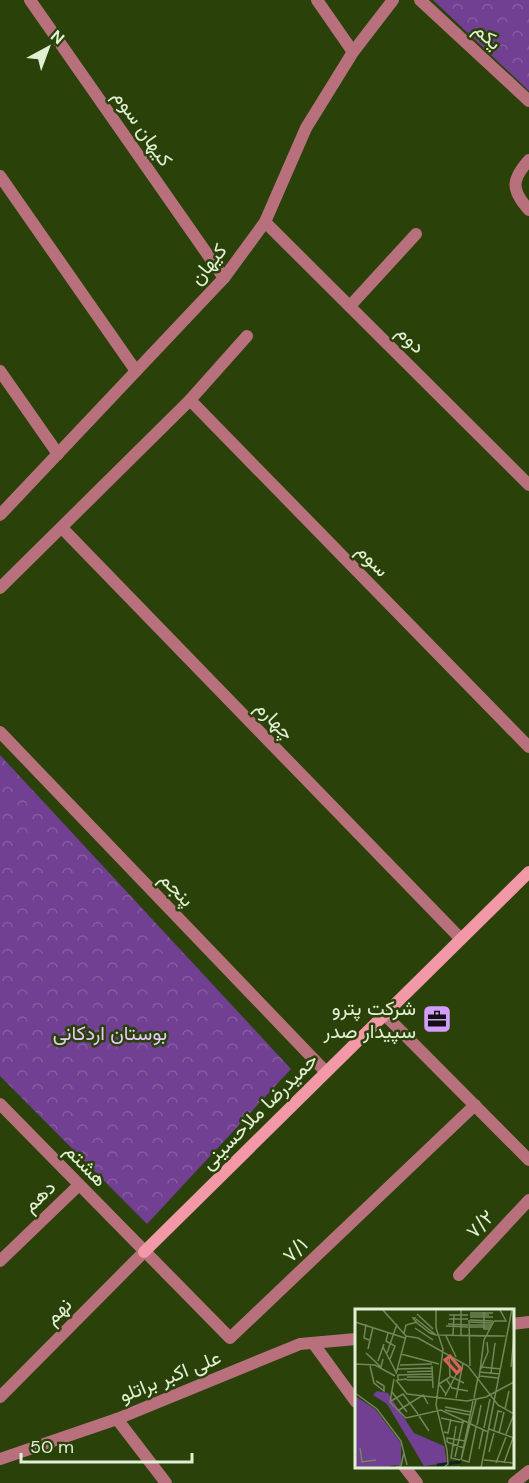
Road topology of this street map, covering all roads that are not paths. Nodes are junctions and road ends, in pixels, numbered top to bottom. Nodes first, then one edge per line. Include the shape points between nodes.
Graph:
1 (30, 0) edge
2 (317, 0) edge
3 (393, 0) edge
4 (420, 0) edge
5 (353, 52) junction
6 (529, 101) edge
7 (529, 160) edge
8 (0, 176) edge
9 (529, 210) edge
10 (265, 222) junction
11 (416, 234) dead end
12 (224, 278) junction
13 (350, 306) junction
14 (247, 336) dead end
15 (0, 371) edge
16 (136, 371) junction
17 (190, 400) junction
18 (58, 453) junction
19 (529, 485) edge
20 (0, 515) edge
21 (62, 528) junction
22 (0, 588) edge
23 (0, 732) edge
24 (529, 747) edge
25 (528, 874) edge
26 (461, 939) junction
27 (384, 1014) junction
28 (326, 1072) junction
29 (475, 1105) junction
30 (1, 1108) edge
31 (529, 1160) edge
32 (79, 1185) junction
33 (529, 1200) edge
34 (144, 1252) junction
35 (0, 1261) edge
36 (459, 1275) dead end
37 (529, 1322) edge
38 (514, 1324) edge
39 (355, 1339) edge
40 (313, 1343) junction
41 (0, 1397) edge
42 (355, 1399) edge
43 (117, 1419) junction
44 (0, 1459) edge
45 (405, 1468) edge
46 (529, 1472) edge
47 (166, 1483) edge
48 (417, 1483) edge
49 (514, 1483) edge

1 - 12 street, کیهان سوم
2 - 5 street
3 - 5 street, کیهان
4 - 6 street, یکم
5 - 10 street, کیهان via 306,128
7 - 9 street via 517,173 514,187
8 - 16 street
10 - 12 street, کیهان
10 - 13 street, دوم
11 - 13 street
12 - 16 street, کیهان
13 - 19 street, دوم
14 - 17 street
15 - 18 street
16 - 18 street, کیهان
17 - 21 street
17 - 24 street, سوم
18 - 20 street, کیهان
21 - 22 street
21 - 26 street, چهارم
23 - 28 street, پنجم
25 - 26 main road, حمیدرضا ملاحسینی
26 - 27 main road, حمیدرضا ملاحسینی
27 - 28 main road, حمیدرضا ملاحسینی
27 - 29 street
28 - 34 main road, حمیدرضا ملاحسینی
29 - 31 street
29 - 34 street, ۷/۱ via 230,1338
30 - 32 street, هشتم
32 - 34 street, هشتم
32 - 35 street, دهم
33 - 36 street, ۷/۲
34 - 41 street, نهم
37 - 38 street
39 - 40 street, علی اکبر براتلو
40 - 42 street
40 - 43 street, علی اکبر براتلو via 300,1344
43 - 44 street, علی اکبر براتلو
43 - 47 street
45 - 48 street
46 - 49 street

